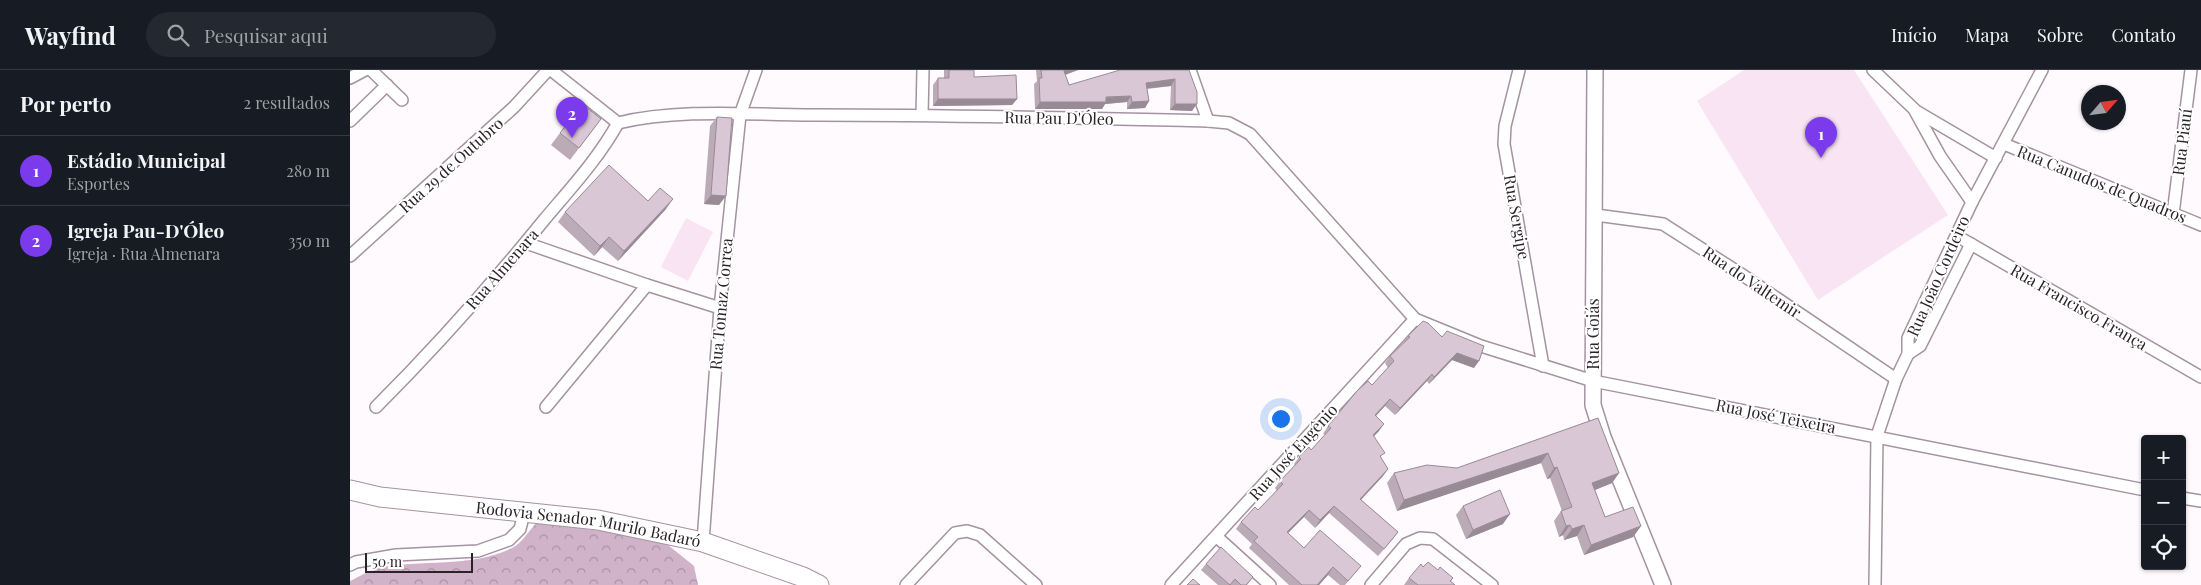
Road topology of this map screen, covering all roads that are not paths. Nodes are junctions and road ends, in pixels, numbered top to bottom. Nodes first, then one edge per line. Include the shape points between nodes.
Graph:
1 (365, 70) edge
2 (372, 70) edge
3 (550, 70) edge
4 (756, 70) edge
5 (923, 70) edge
6 (1190, 70) edge
7 (1520, 70) edge
8 (1595, 70) edge
9 (1873, 70) edge
10 (2042, 70) edge
11 (2191, 70) edge
12 (350, 78) edge
13 (387, 85) junction
14 (402, 100) dead end
15 (1914, 109) junction
16 (740, 115) junction
17 (922, 115) junction
18 (350, 121) edge
19 (1208, 121) junction
20 (618, 123) junction
21 (2004, 144) junction
22 (1996, 158) junction
23 (1972, 202) junction
24 (2173, 214) junction
25 (1596, 215) junction
26 (2201, 225) edge
27 (1957, 236) junction
28 (526, 243) junction
29 (1971, 244) junction
30 (350, 256) edge
31 (647, 285) junction
32 (720, 308) junction
33 (1414, 319) junction
34 (1908, 354) junction
35 (1543, 366) junction
36 (2201, 377) edge
37 (1896, 379) junction
38 (1592, 381) junction
39 (546, 406) dead end
40 (376, 407) dead end
41 (1877, 436) junction
42 (2141, 489) edge
43 (350, 490) edge
44 (2186, 499) edge
45 (2201, 501) edge
46 (524, 513) junction
47 (1217, 537) junction
48 (703, 542) junction
49 (350, 565) edge
50 (819, 585) edge
51 (906, 585) edge
52 (1036, 585) edge
53 (1172, 585) edge
54 (1270, 585) edge
55 (1371, 585) edge
56 (1492, 585) edge
57 (1663, 585) edge
58 (1875, 585) edge

1 - 12 street
2 - 13 street
3 - 20 street
3 - 30 street, Rua 29 de Outubro via 514,107
4 - 16 street, Rua Tomaz Correa
5 - 17 street
6 - 19 street
7 - 35 street, Rua Sergipe via 1505,126 1504,144
8 - 25 street, Rua Goiás
9 - 15 street
10 - 21 street, Rua João Cordeiro
11 - 24 street, Rua Piauí
13 - 14 street
13 - 18 street
15 - 22 street, Rua Canudos de Quadros
15 - 23 street via 1940,156
16 - 17 street, Rua Pau D'Óleo
16 - 20 street, Rua Pau D'Óleo via 659,115
16 - 32 street, Rua Tomaz Correa
17 - 19 street, Rua Pau D'Óleo
19 - 33 street, Rua Pau D'Óleo via 1229,123 1250,134
20 - 28 street, Rua Almenara via 603,148
21 - 22 street, Rua João Cordeiro
21 - 24 street, Rua Canudos de Quadros
22 - 23 street, Rua João Cordeiro
23 - 27 street, Rua João Cordeiro
24 - 26 street, Rua Canudos de Quadros
25 - 37 street, Rua do Valtemir via 1663,224
25 - 38 street, Rua Goiás
27 - 29 street, Rua Francisco França
27 - 34 street, Rua João Cordeiro via 1908,338
28 - 31 street
28 - 40 street, Rua Almenara via 425,358
29 - 34 street via 1920,346
29 - 36 street, Rua Francisco França
31 - 32 street
31 - 39 street
32 - 48 street, Rua Tomaz Correa
33 - 35 street, Rua José Teixeira
33 - 47 street, Rua José Eugênio
34 - 37 street, Rua João Cordeiro
35 - 38 street, Rua José Teixeira
37 - 41 street, Rua João Cordeiro
38 - 41 street, Rua José Teixeira
38 - 57 street, Rua Goiás via 1596,419
41 - 42 street, Rua José Teixeira
41 - 58 street, Rua João Cordeiro
43 - 46 main road, Rodovia Senador Murilo Badaró via 380,497
44 - 45 street
46 - 48 main road, Rodovia Senador Murilo Badaró via 598,520
46 - 49 street via 520,529 509,540 478,551 396,555
47 - 53 street, Rua José Eugênio
47 - 54 street
48 - 50 main road, Rodovia Senador Murilo Badaró
51 - 52 street via 955,534 967,531 980,535
55 - 56 street via 1406,544 1420,538 1433,539

